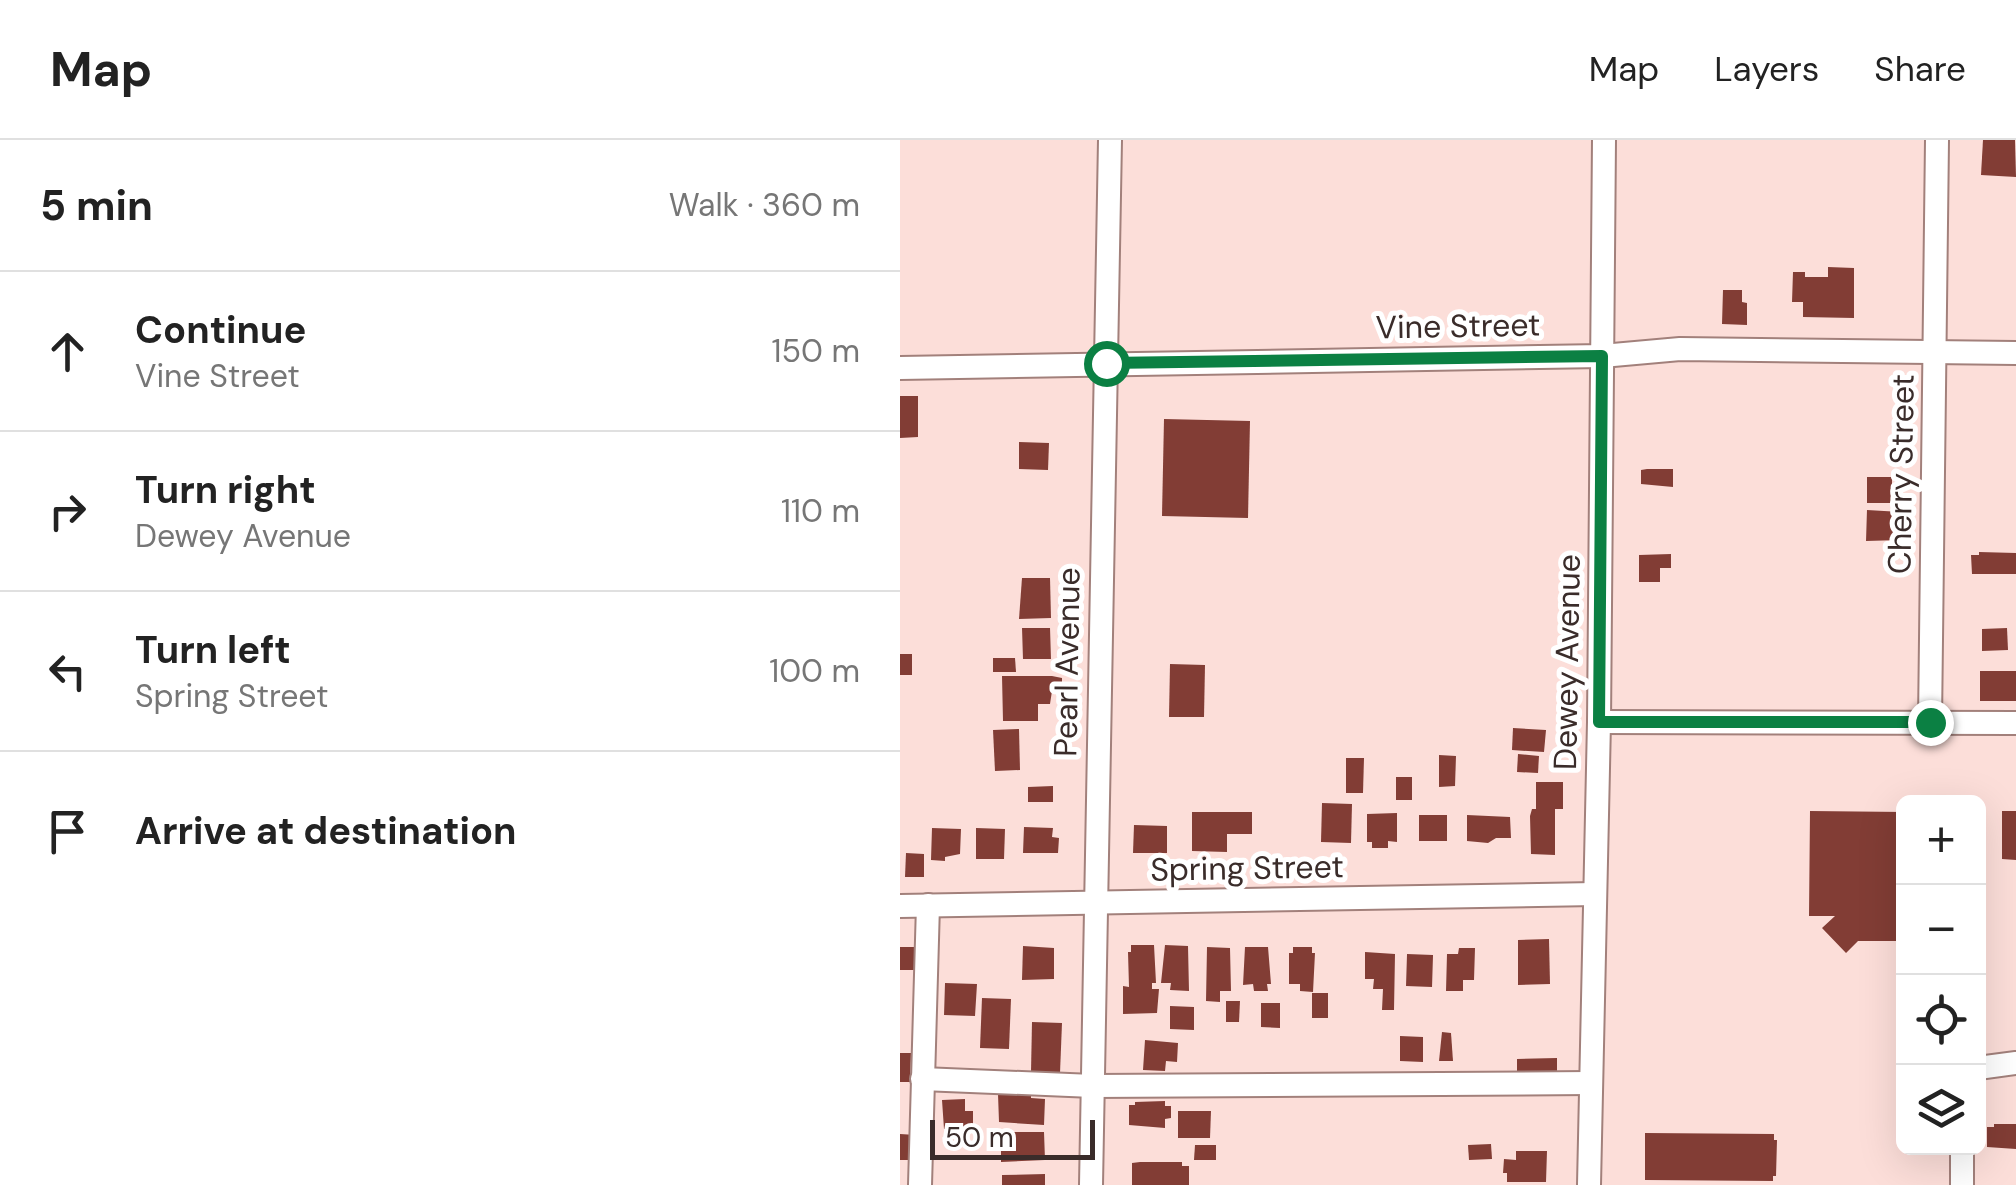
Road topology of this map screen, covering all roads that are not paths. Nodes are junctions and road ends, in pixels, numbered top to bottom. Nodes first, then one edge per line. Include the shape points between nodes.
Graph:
1 (1110, 140) edge
2 (1604, 140) edge
3 (1937, 140) edge
4 (1936, 352) junction
5 (2016, 353) edge
6 (1602, 356) junction
7 (1106, 363) junction
8 (900, 368) edge
9 (1599, 722) junction
10 (1930, 722) junction
11 (2016, 722) edge
12 (1595, 894) junction
13 (1095, 902) junction
14 (928, 905) junction
15 (900, 906) edge
16 (2016, 1062) edge
17 (1986, 1067) edge
18 (922, 1080) junction
19 (1591, 1083) junction
20 (1093, 1086) junction
21 (1962, 1155) edge
22 (920, 1185) edge
23 (1092, 1185) edge
24 (1589, 1185) edge
25 (1962, 1185) edge

1 - 7 street, Pearl Avenue
2 - 6 street, Dewey Avenue
3 - 4 street, Cherry Street
4 - 5 street, Vine Street
4 - 6 street, Vine Street via 1680,349
4 - 10 street, Cherry Street
6 - 7 street, Vine Street
6 - 9 street, Dewey Avenue
7 - 8 street, Vine Street
7 - 13 street, Pearl Avenue
9 - 10 street
9 - 12 street, Dewey Avenue
10 - 11 street
12 - 13 street, Spring Street
12 - 19 street, Dewey Avenue
13 - 14 street, Spring Street
13 - 20 street, Pearl Avenue
14 - 15 street, Spring Street
14 - 18 street
16 - 17 street
18 - 20 street
18 - 22 street
19 - 20 street
19 - 24 street, Dewey Avenue
20 - 23 street, Pearl Avenue
21 - 25 street

